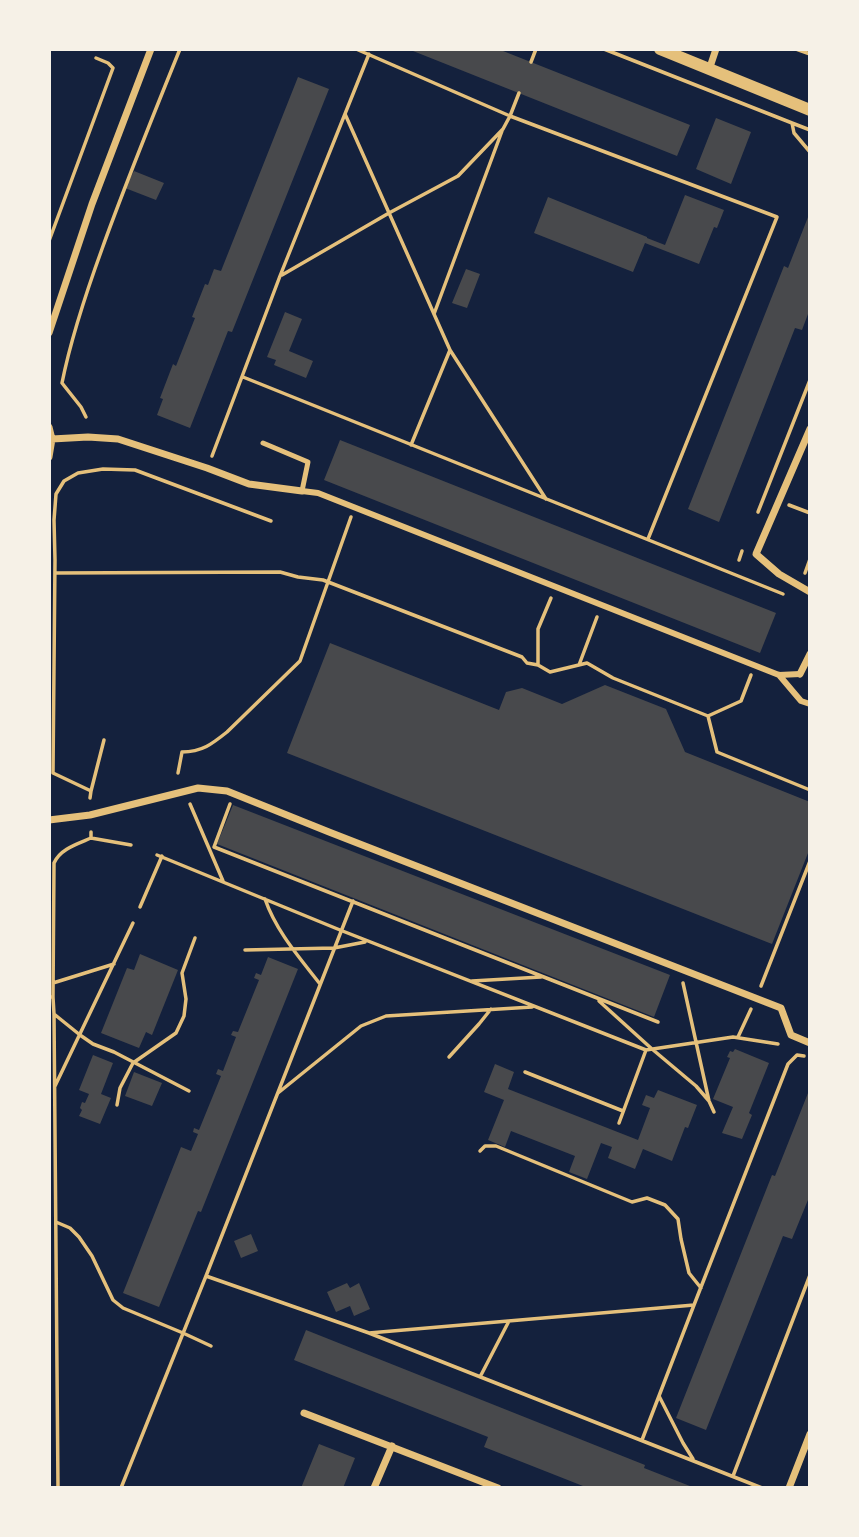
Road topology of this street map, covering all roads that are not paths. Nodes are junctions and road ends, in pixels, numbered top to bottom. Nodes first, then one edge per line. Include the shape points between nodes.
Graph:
1 (151, 49) edge
2 (660, 49) edge
3 (716, 49) edge
4 (709, 70) junction
5 (810, 110) edge
6 (49, 333) edge
7 (49, 427) edge
8 (810, 429) edge
9 (52, 439) junction
10 (263, 443) dead end
11 (49, 457) edge
12 (303, 491) junction
13 (810, 592) edge
14 (810, 654) edge
15 (800, 674) joint
16 (779, 675) junction
17 (810, 704) edge
18 (49, 820) edge
19 (810, 1043) edge
20 (304, 1413) dead end
21 (810, 1434) edge
22 (392, 1446) junction
23 (374, 1488) edge
24 (498, 1488) edge
25 (789, 1488) edge

1 - 6 street
2 - 4 street
3 - 4 street
4 - 5 street
7 - 9 street
8 - 13 street via 757,554
9 - 11 street
9 - 12 street via 118,439 248,484
10 - 12 lane via 308,462
12 - 16 street via 355,507
14 - 15 street
15 - 16 street
16 - 17 street
18 - 19 street via 90,815 198,788 227,791 781,1008 791,1035
20 - 22 street
21 - 25 street
22 - 23 street
22 - 24 street

